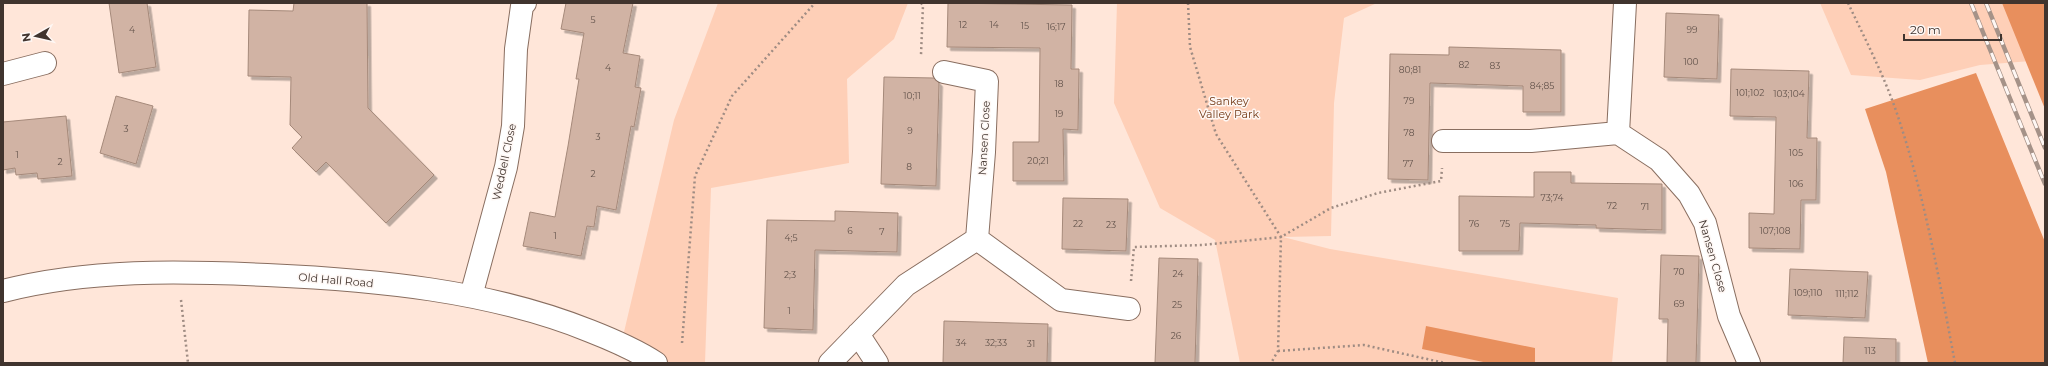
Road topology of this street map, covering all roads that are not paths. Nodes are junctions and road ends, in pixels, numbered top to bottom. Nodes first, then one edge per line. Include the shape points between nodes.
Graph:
1 (525, 3) edge
2 (1625, 3) edge
3 (45, 63) dead end
4 (944, 72) road end
5 (3, 74) edge
6 (1618, 133) junction
7 (1443, 141) road end
8 (977, 239) junction
9 (3, 291) edge
10 (471, 296) junction
11 (1129, 309) road end
12 (858, 334) junction
13 (656, 363) edge
14 (830, 363) edge
15 (877, 363) edge
16 (1749, 363) edge

1 - 10 street, Weddell Close via 522,6 516,49 513,126 506,167
2 - 6 street
3 - 5 street
4 - 8 street, Nansen Close via 987,81
6 - 7 street via 1531,141
6 - 16 street, Nansen Close via 1659,160 1690,194 1705,223 1729,316
8 - 11 street via 1061,300
8 - 12 street via 906,285
9 - 10 street, Old Hall Road via 69,278 178,272 337,278
10 - 13 street, Old Hall Road via 512,304 558,318 606,337
12 - 14 street
12 - 15 street

